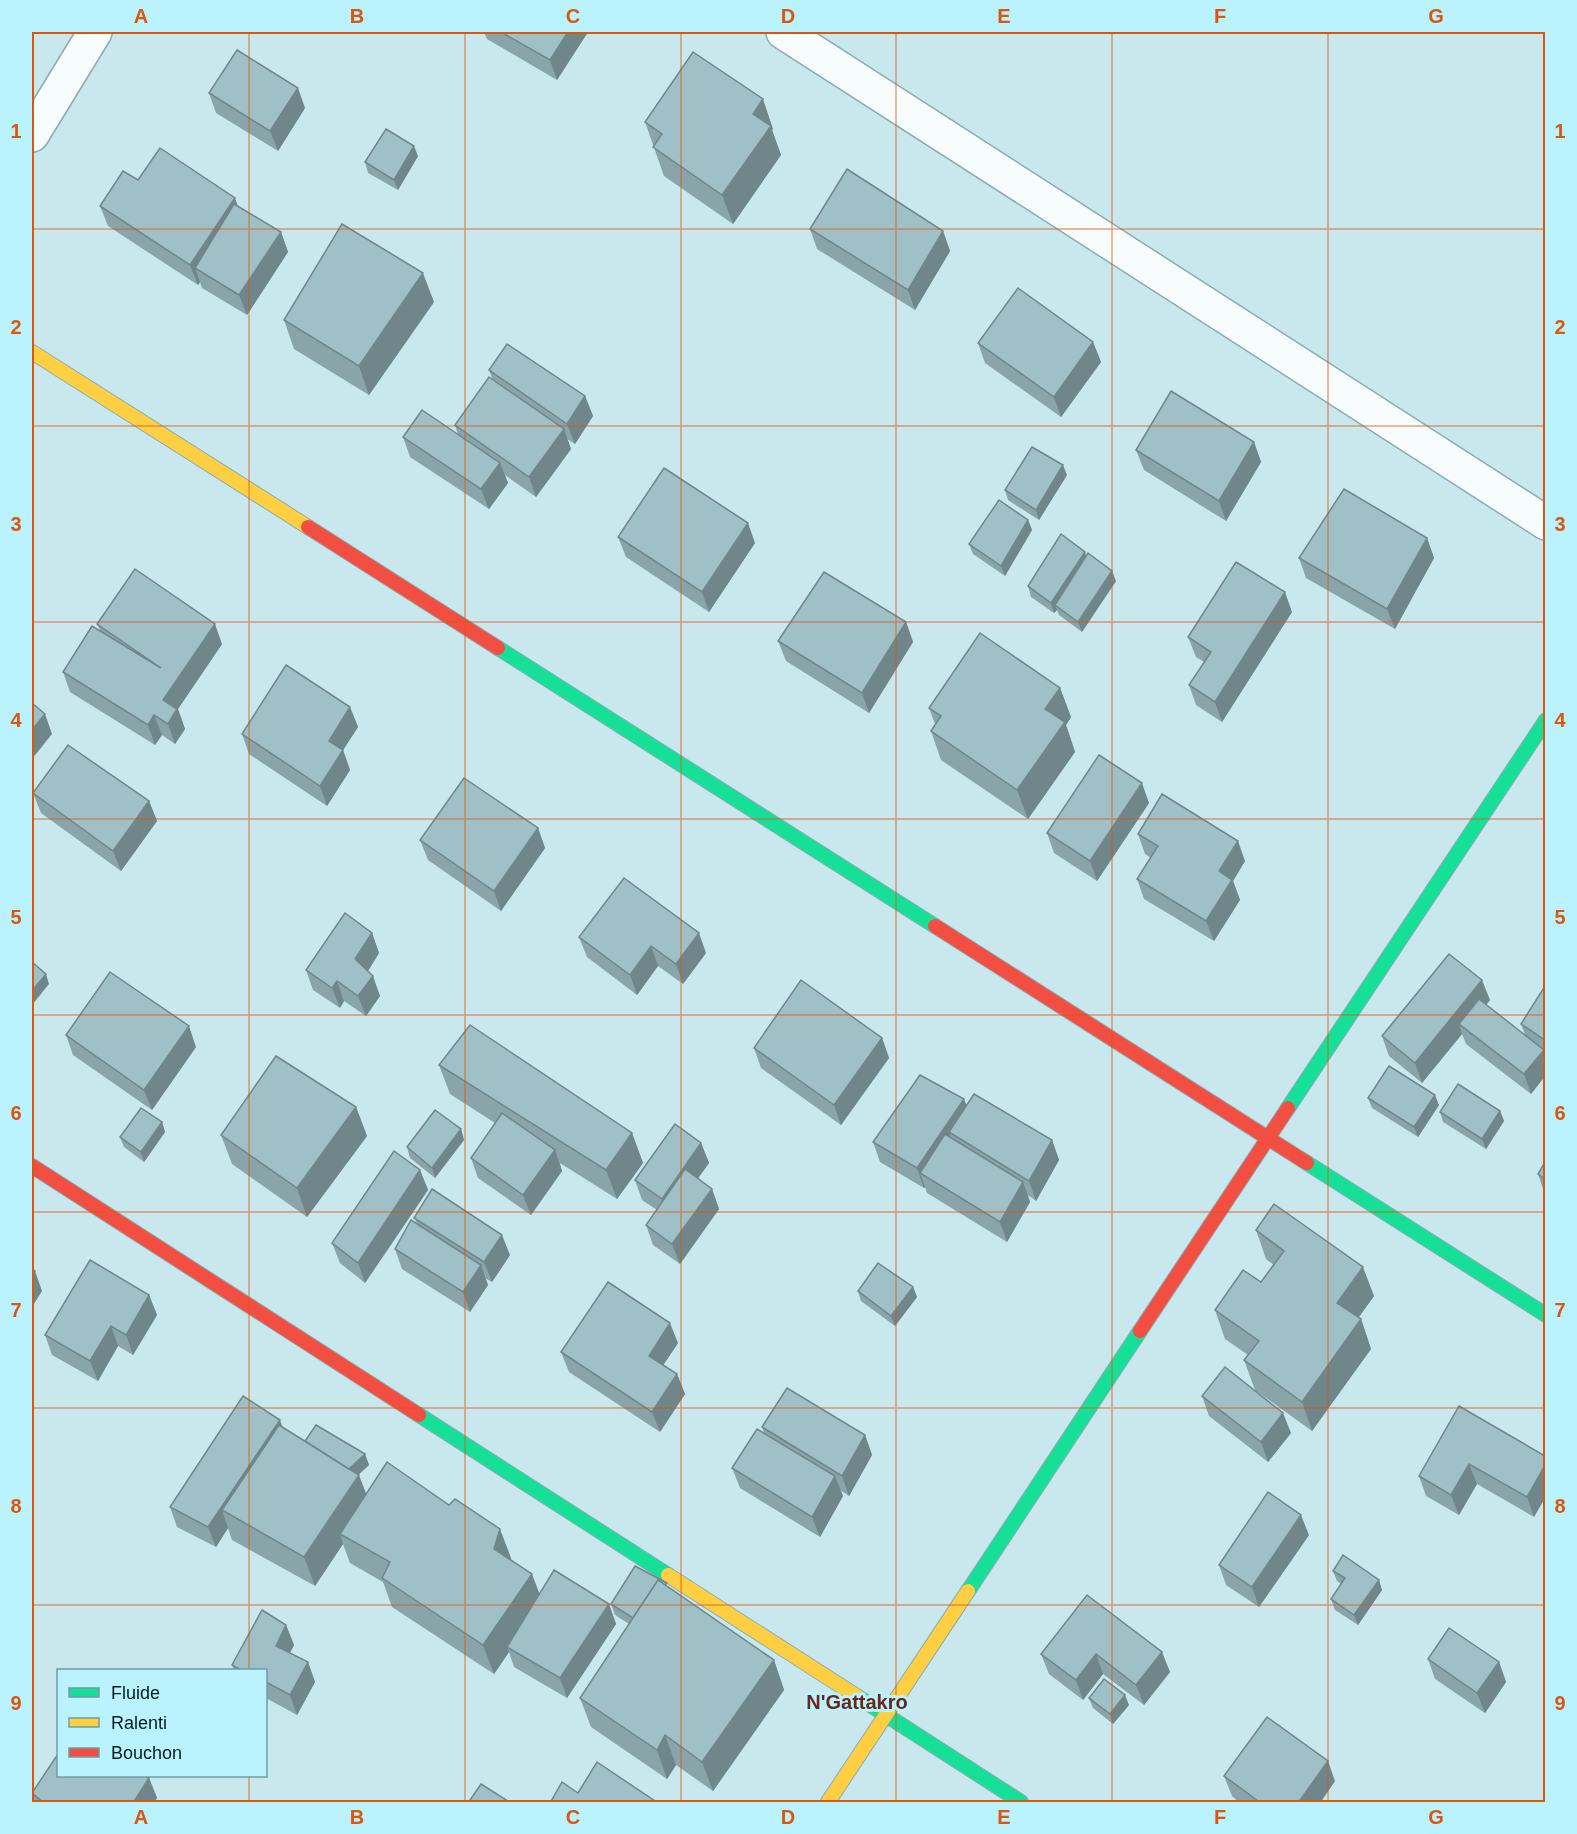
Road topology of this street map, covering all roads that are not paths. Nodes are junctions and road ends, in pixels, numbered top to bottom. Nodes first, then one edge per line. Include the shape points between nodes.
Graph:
1 (96, 32) edge
2 (783, 32) edge
3 (32, 135) edge
4 (32, 352) edge
5 (1545, 523) edge
6 (1545, 720) edge
7 (1268, 1139) junction
8 (32, 1166) edge
9 (1545, 1315) edge
10 (886, 1716) junction
11 (828, 1803) edge
12 (1021, 1803) edge

1 - 3 street
2 - 5 street
4 - 7 street
6 - 7 street
7 - 9 street
7 - 10 street
8 - 10 street
10 - 11 street
10 - 12 street

